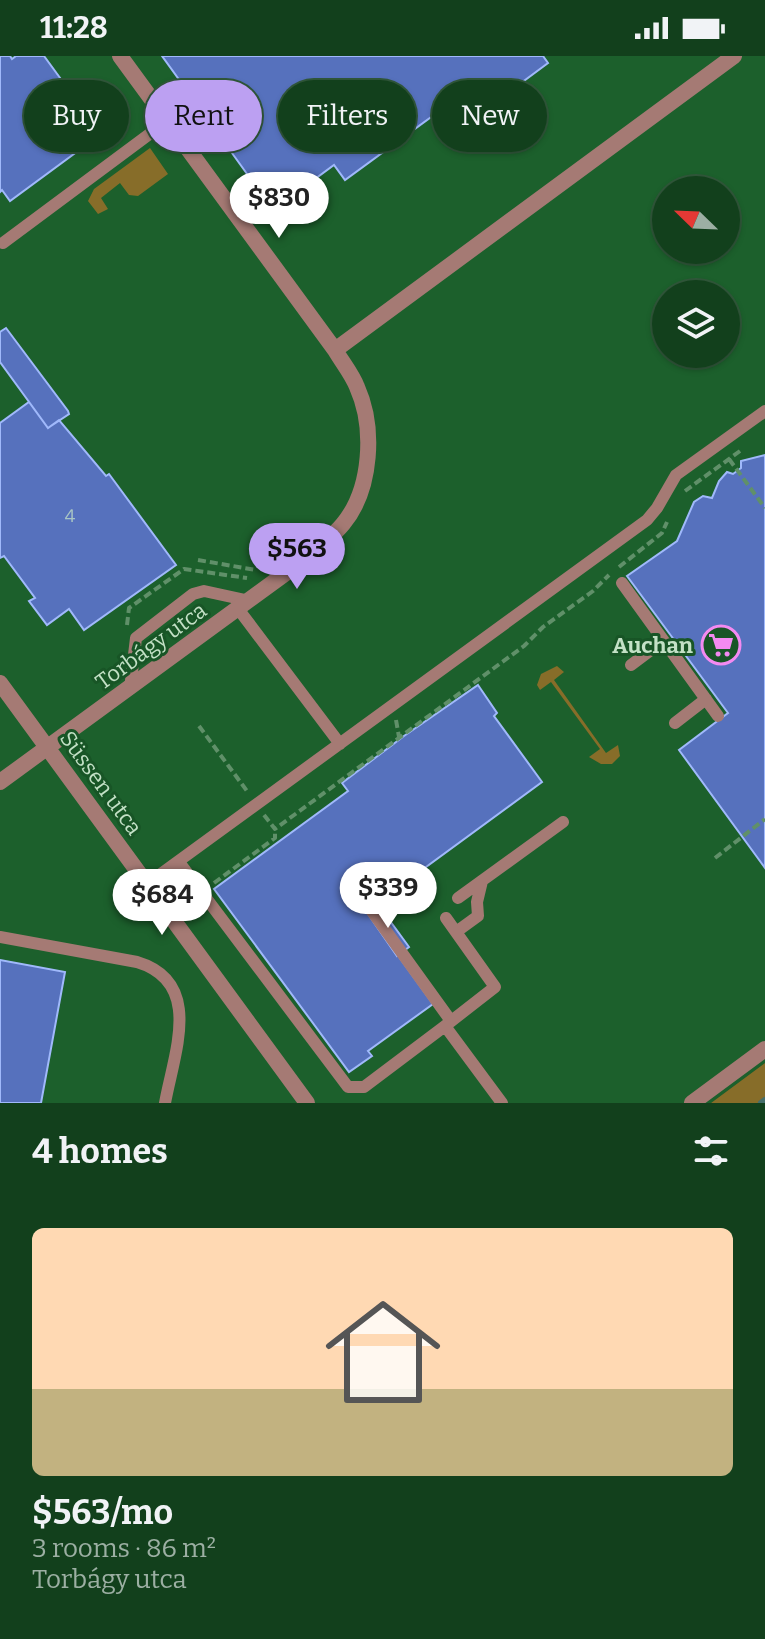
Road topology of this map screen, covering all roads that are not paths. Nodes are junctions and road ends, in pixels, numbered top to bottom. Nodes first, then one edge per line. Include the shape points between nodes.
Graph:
1 (120, 56) edge
2 (734, 56) edge
3 (145, 91) edge
4 (145, 137) edge
5 (190, 152) edge
6 (3, 243) dead end
7 (335, 350) junction
8 (765, 411) edge
9 (622, 583) dead end
10 (244, 605) junction
11 (663, 641) junction
12 (631, 665) dead end
13 (0, 683) edge
14 (130, 689) junction
15 (706, 699) junction
16 (718, 716) dead end
17 (675, 723) dead end
18 (340, 744) junction
19 (48, 748) junction
20 (0, 782) edge
21 (563, 822) dead end
22 (179, 862) junction
23 (482, 881) junction
24 (147, 884) junction
25 (458, 898) dead end
26 (371, 910) dead end
27 (446, 918) dead end
28 (456, 932) junction
29 (0, 937) edge
30 (448, 1023) junction
31 (765, 1049) edge
32 (165, 1103) edge
33 (307, 1103) edge
34 (502, 1103) edge
35 (692, 1103) edge

1 - 3 street, Torbágy utca
2 - 7 street
4 - 6 lane
5 - 7 street, Torbágy utca
7 - 10 street, Torbágy utca via 363,406 369,457 362,488 345,522
8 - 18 lane via 676,475 647,520
9 - 11 lane
10 - 14 street, Torbágy utca
10 - 14 lane via 204,591 193,594 136,638
10 - 18 lane
11 - 12 lane
11 - 15 lane
13 - 19 street, Süssen utca
14 - 19 street, Torbágy utca
15 - 16 lane
15 - 17 lane
18 - 22 lane
19 - 20 street, Torbágy utca
19 - 24 street, Süssen utca
21 - 23 lane
22 - 24 lane
22 - 30 lane via 342,1082 364,1087
23 - 25 lane
23 - 28 lane via 478,916
24 - 33 street, Süssen utca
26 - 30 lane
27 - 28 lane
28 - 30 lane via 495,987
29 - 32 lane via 137,962 150,966 176,990 182,1014
30 - 34 lane
31 - 35 street

